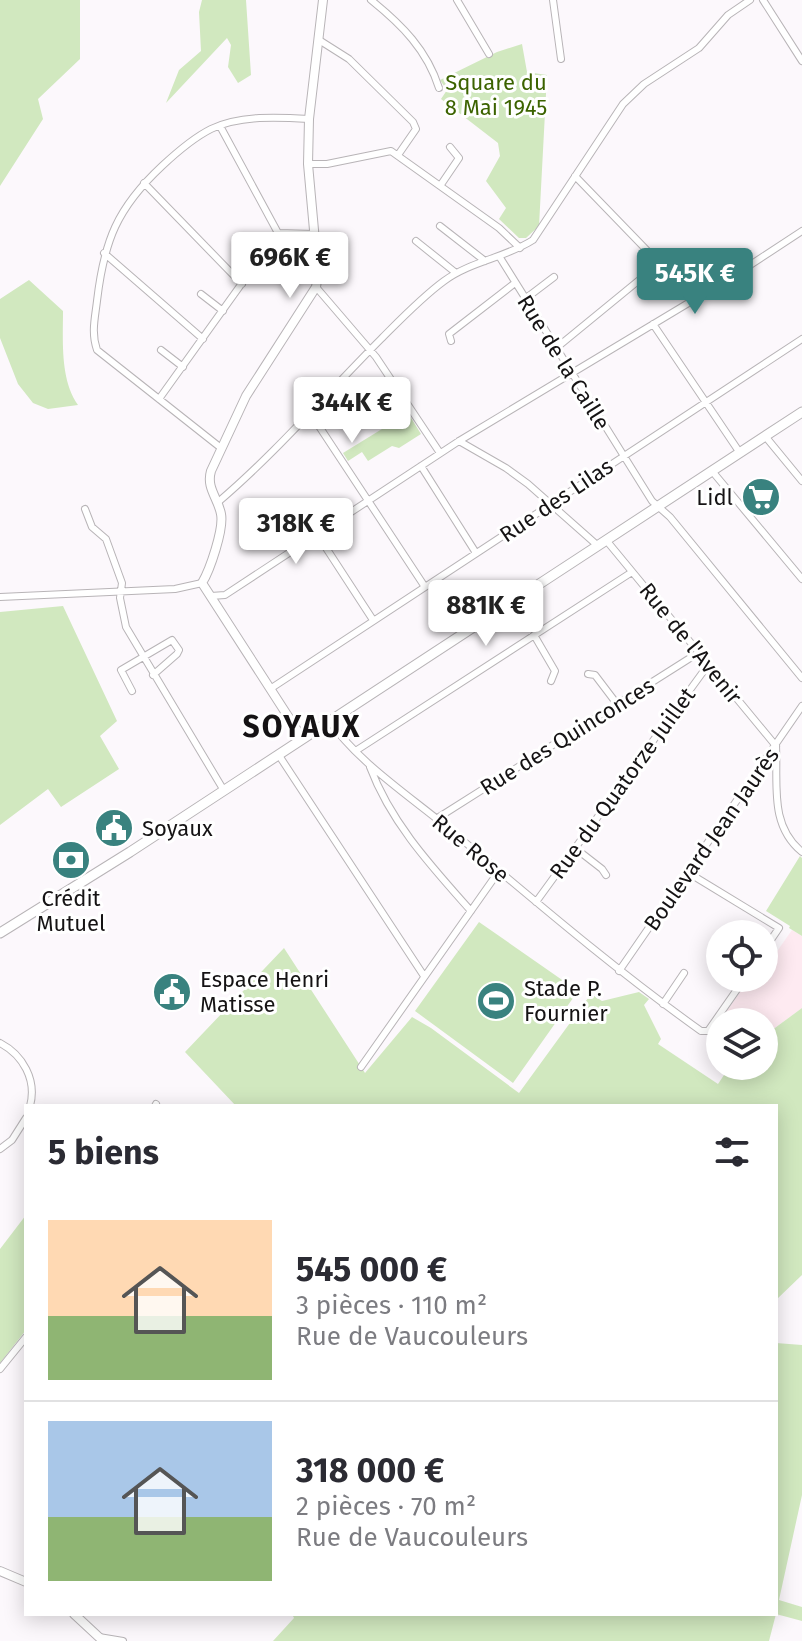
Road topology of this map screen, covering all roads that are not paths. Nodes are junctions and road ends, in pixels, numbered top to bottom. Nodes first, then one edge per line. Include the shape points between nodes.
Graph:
1 (323, 0) edge
2 (371, 0) edge
3 (457, 0) edge
4 (553, 0) edge
5 (750, 0) edge
6 (763, 0) edge
7 (319, 40) junction
8 (489, 54) dead end
9 (561, 59) dead end
10 (802, 61) edge
11 (439, 88) dead end
12 (309, 119) junction
13 (220, 126) junction
14 (450, 147) dead end
15 (398, 155) junction
16 (308, 164) junction
17 (575, 176) junction
18 (144, 183) junction
19 (440, 186) junction
20 (440, 226) dead end
21 (802, 231) edge
22 (278, 233) junction
23 (314, 234) junction
24 (240, 239) dead end
25 (416, 241) dead end
26 (520, 248) junction
27 (104, 253) junction
28 (262, 255) junction
29 (499, 256) junction
30 (485, 261) junction
31 (660, 263) junction
32 (456, 273) junction
33 (554, 277) dead end
34 (515, 283) junction
35 (242, 284) junction
36 (316, 287) junction
37 (201, 294) dead end
38 (525, 299) junction
39 (694, 299) junction
40 (223, 311) junction
41 (653, 324) junction
42 (203, 339) junction
43 (802, 339) edge
44 (451, 341) dead end
45 (555, 349) junction
46 (161, 350) dead end
47 (370, 350) junction
48 (183, 367) junction
49 (570, 373) junction
50 (159, 399) junction
51 (705, 403) junction
52 (309, 411) junction
53 (802, 412) edge
54 (765, 436) junction
55 (459, 441) junction
56 (221, 448) junction
57 (440, 453) junction
58 (740, 453) junction
59 (623, 455) junction
60 (421, 466) junction
61 (712, 471) junction
62 (802, 481) edge
63 (369, 500) junction
64 (217, 503) junction
65 (549, 503) junction
66 (658, 506) junction
67 (85, 509) dead end
68 (317, 534) junction
69 (602, 543) junction
70 (476, 553) junction
71 (632, 572) junction
72 (802, 579) edge
73 (202, 583) junction
74 (425, 587) junction
75 (121, 593) junction
76 (211, 596) junction
77 (0, 597) edge
78 (373, 620) junction
79 (534, 635) junction
80 (698, 653) junction
81 (142, 657) junction
82 (708, 665) junction
83 (588, 674) dead end
84 (153, 675) junction
85 (802, 678) edge
86 (551, 681) dead end
87 (270, 689) junction
88 (132, 691) dead end
89 (617, 704) junction
90 (802, 706) edge
91 (329, 720) junction
92 (302, 738) junction
93 (776, 746) junction
94 (357, 750) junction
95 (278, 754) junction
96 (370, 767) junction
97 (223, 789) junction
98 (436, 819) junction
99 (575, 848) junction
100 (802, 852) edge
101 (499, 871) junction
102 (687, 872) junction
103 (606, 875) dead end
104 (536, 902) junction
105 (471, 911) junction
106 (766, 920) edge
107 (0, 933) edge
108 (619, 971) junction
109 (684, 973) dead end
110 (424, 976) junction
111 (735, 992) edge
112 (663, 1004) junction
113 (0, 1043) edge
114 (361, 1067) dead end
115 (30, 1104) edge
116 (24, 1121) edge
117 (0, 1149) edge
118 (24, 1339) edge
119 (0, 1369) edge
120 (0, 1571) edge
121 (24, 1581) edge
122 (76, 1616) edge
123 (101, 1639) edge
124 (123, 1641) edge

1 - 7 street
2 - 11 street via 405,28
3 - 8 street
4 - 9 street
5 - 17 street via 728,15 699,48 623,104
6 - 10 street
7 - 12 street
7 - 15 street via 349,59 413,122 416,129
12 - 13 street
12 - 16 street
13 - 18 street via 186,145
13 - 22 street
14 - 19 street via 459,158
15 - 16 street via 386,151
15 - 19 street
16 - 23 street
17 - 26 street via 533,240
17 - 31 street
18 - 27 street via 129,200
18 - 35 street
19 - 26 street
20 - 30 street
21 - 39 street
22 - 23 street
22 - 28 street
23 - 36 street
24 - 28 street
25 - 32 street
26 - 29 street
27 - 42 street
27 - 50 street via 93,336 97,350
28 - 35 street
29 - 30 street
29 - 34 street, Rue de la Caille
30 - 32 street
31 - 39 street
31 - 45 street
32 - 47 street
33 - 38 street
34 - 38 street, Rue de la Caille
34 - 44 street via 449,334
35 - 40 street
36 - 47 street
36 - 56 street via 259,372
37 - 40 street
38 - 45 street, Rue de la Caille
39 - 41 street
40 - 42 street
41 - 49 street
41 - 51 street
42 - 48 street
43 - 51 street, Rue des Lilas
45 - 49 street, Rue de la Caille
46 - 48 street
47 - 52 street
47 - 57 street
48 - 50 street
49 - 55 street
49 - 59 street, Rue de la Caille
50 - 56 street
51 - 58 street
51 - 59 street, Rue des Lilas
52 - 63 street
52 - 64 street
53 - 54 main road
54 - 58 main road
54 - 62 street
55 - 57 street
55 - 65 street, Rue de l'Avenir via 506,468
56 - 64 street via 209,481
57 - 60 street
58 - 61 main road
59 - 65 street, Rue des Lilas
59 - 66 street, Rue de la Caille
60 - 63 street
60 - 70 street
61 - 66 main road
61 - 72 street
63 - 68 street
63 - 74 street
64 - 73 street via 221,521
65 - 69 street, Rue de l'Avenir
65 - 70 street, Rue des Lilas
66 - 69 main road
66 - 85 street, Rue de la Caille
67 - 75 street via 92,527 106,539
68 - 76 street via 225,595
68 - 78 street
69 - 71 street, Rue de l'Avenir
69 - 91 main road
70 - 74 street, Rue des Lilas
71 - 79 street
71 - 80 street, Rue de l'Avenir
73 - 75 street
73 - 76 street
74 - 78 street, Rue des Lilas
75 - 77 street
75 - 81 street via 126,627
76 - 87 street
78 - 87 street, Rue des Lilas
79 - 86 street via 555,671
79 - 94 street
80 - 82 street, Rue de l'Avenir
80 - 89 street, Rue des Quinconces
81 - 84 street
81 - 84 street via 172,640 179,650
81 - 88 street via 121,670
82 - 93 street, Rue de l'Avenir
82 - 99 street, Rue du Quatorze Juillet
83 - 89 street via 595,675
84 - 97 street
87 - 92 street
89 - 98 street, Rue des Quinconces
90 - 93 street, Boulevard Jean Jaurès
91 - 92 main road
91 - 94 street, Rue Rose
92 - 95 main road
93 - 100 street via 779,817 785,834
93 - 102 street, Boulevard Jean Jaurès
94 - 96 street, Rue Rose
95 - 97 main road
95 - 110 street
96 - 98 street, Rue Rose
96 - 105 street via 392,815
97 - 107 main road
98 - 101 street, Rue Rose
99 - 103 street
99 - 104 street, Rue du Quatorze Juillet
101 - 104 street, Rue Rose
101 - 105 street
102 - 106 street
102 - 108 street, Boulevard Jean Jaurès
104 - 108 street, Rue Rose
105 - 110 street
108 - 112 street, Rue Rose
109 - 112 street
110 - 114 street
111 - 112 street, Rue Rose via 705,1032
113 - 115 street via 12,1049 28,1072
116 - 117 street
118 - 119 street
120 - 121 street
122 - 123 street
123 - 124 street

